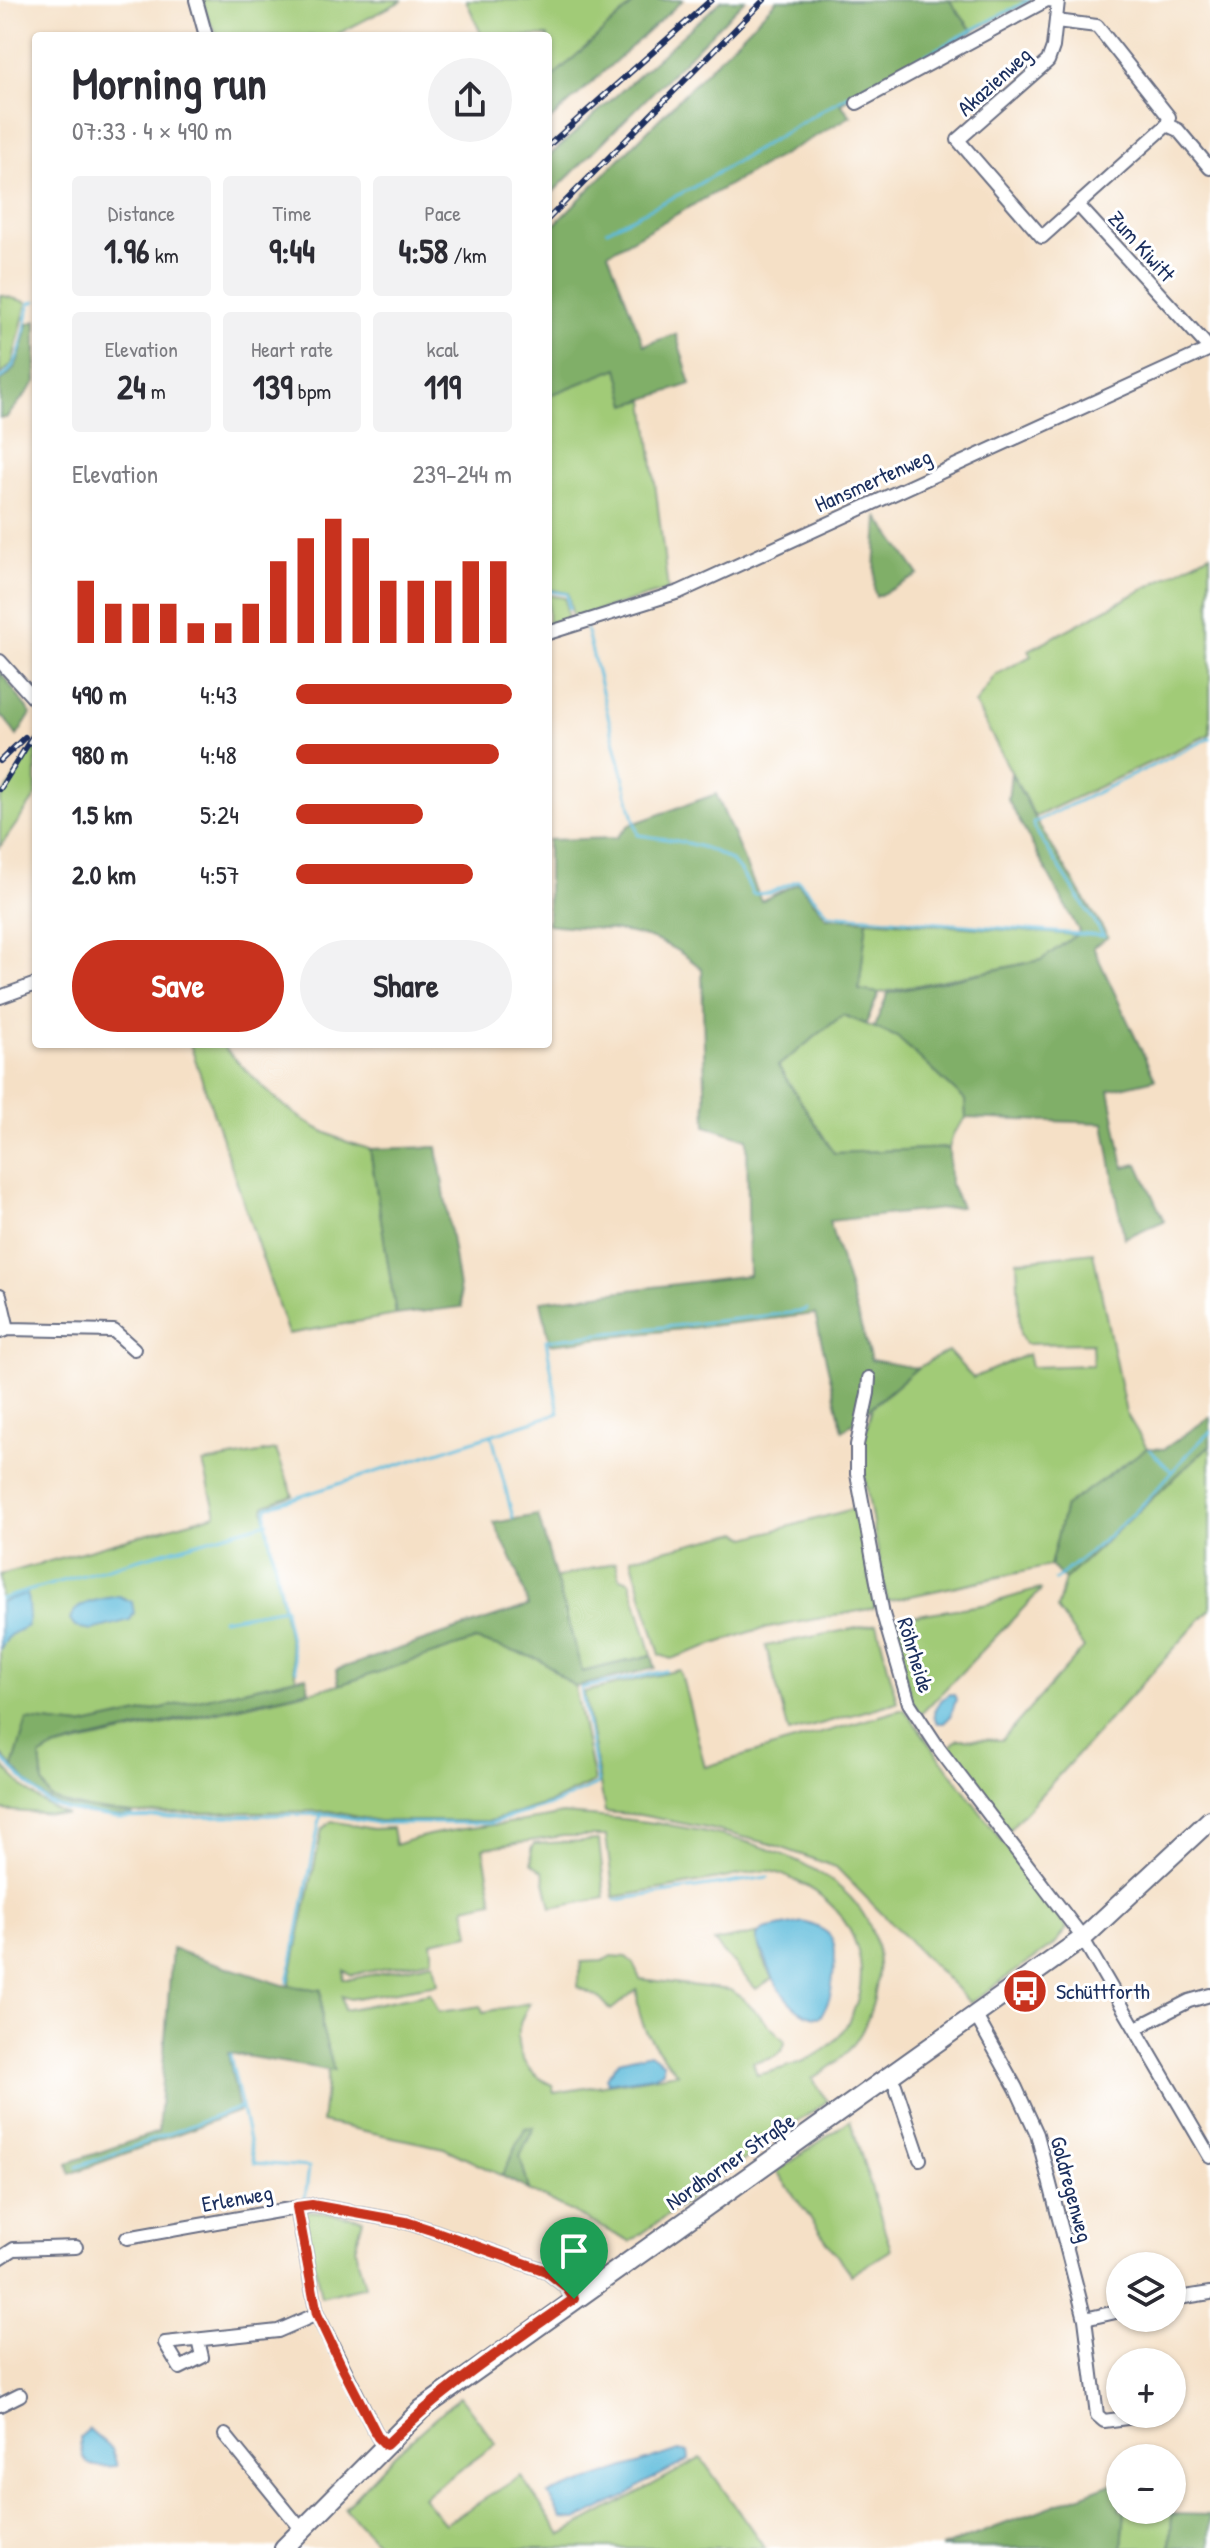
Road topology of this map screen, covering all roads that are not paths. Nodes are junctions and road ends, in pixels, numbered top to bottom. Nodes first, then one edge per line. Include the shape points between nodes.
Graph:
1 (196, 0) edge
2 (1058, 0) edge
3 (1056, 21) junction
4 (205, 32) edge
5 (857, 103) dead end
6 (1167, 125) junction
7 (958, 140) joint
8 (1210, 168) edge
9 (1078, 205) junction
10 (1210, 349) edge
11 (552, 632) edge
12 (0, 661) edge
13 (32, 697) edge
14 (32, 985) edge
15 (0, 997) edge
16 (0, 1295) edge
17 (4, 1330) edge
18 (134, 1349) dead end
19 (869, 1378) dead end
20 (1210, 1820) edge
21 (1082, 1939) junction
22 (1210, 1995) edge
23 (976, 2016) junction
24 (1136, 2028) junction
25 (889, 2077) junction
26 (1210, 2157) edge
27 (920, 2159) dead end
28 (297, 2207) junction
29 (127, 2238) dead end
30 (76, 2247) dead end
31 (0, 2258) edge
32 (1210, 2293) edge
33 (1186, 2297) edge
34 (574, 2299) junction
35 (317, 2314) junction
36 (1106, 2314) edge
37 (1085, 2319) junction
38 (198, 2340) dead end
39 (20, 2395) dead end
40 (0, 2405) edge
41 (1106, 2421) edge
42 (225, 2435) dead end
43 (386, 2445) junction
44 (302, 2530) junction
45 (284, 2548) edge

1 - 4 street
2 - 3 street, Akazienweg
2 - 5 street, Akazienweg via 1047,0
3 - 6 street via 1097,26 1166,110
3 - 7 street, Akazienweg via 1048,61
6 - 8 street via 1178,130
6 - 9 street, Zum Kiwitt
7 - 9 street, Zum Kiwitt via 1042,237
9 - 10 street, Zum Kiwitt
10 - 11 street, Hansmertenweg via 679,592
12 - 13 street
14 - 15 street
16 - 17 street
17 - 18 street via 114,1331
19 - 21 street, Röhrheide via 857,1474 883,1614 909,1703
20 - 21 street, Nordhorner Straße
21 - 23 street, Nordhorner Straße
21 - 24 street, Röhrheide
22 - 24 street
23 - 25 street, Nordhorner Straße
23 - 37 street, Goldregenweg via 1037,2134
24 - 26 street, Röhrheide
25 - 27 street
25 - 34 street, Nordhorner Straße
28 - 29 street, Erlenweg
28 - 34 street, Erlenweg via 312,2205 420,2227 546,2271
28 - 35 street
30 - 31 street via 14,2249
32 - 33 street
34 - 43 street, Nordhorner Straße via 454,2384
35 - 38 street via 278,2331
35 - 43 street
36 - 37 street
37 - 41 street, Goldregenweg via 1098,2418
39 - 40 street
42 - 44 street
43 - 44 street, Nordhorner Straße
44 - 45 street, Nordhorner Straße

